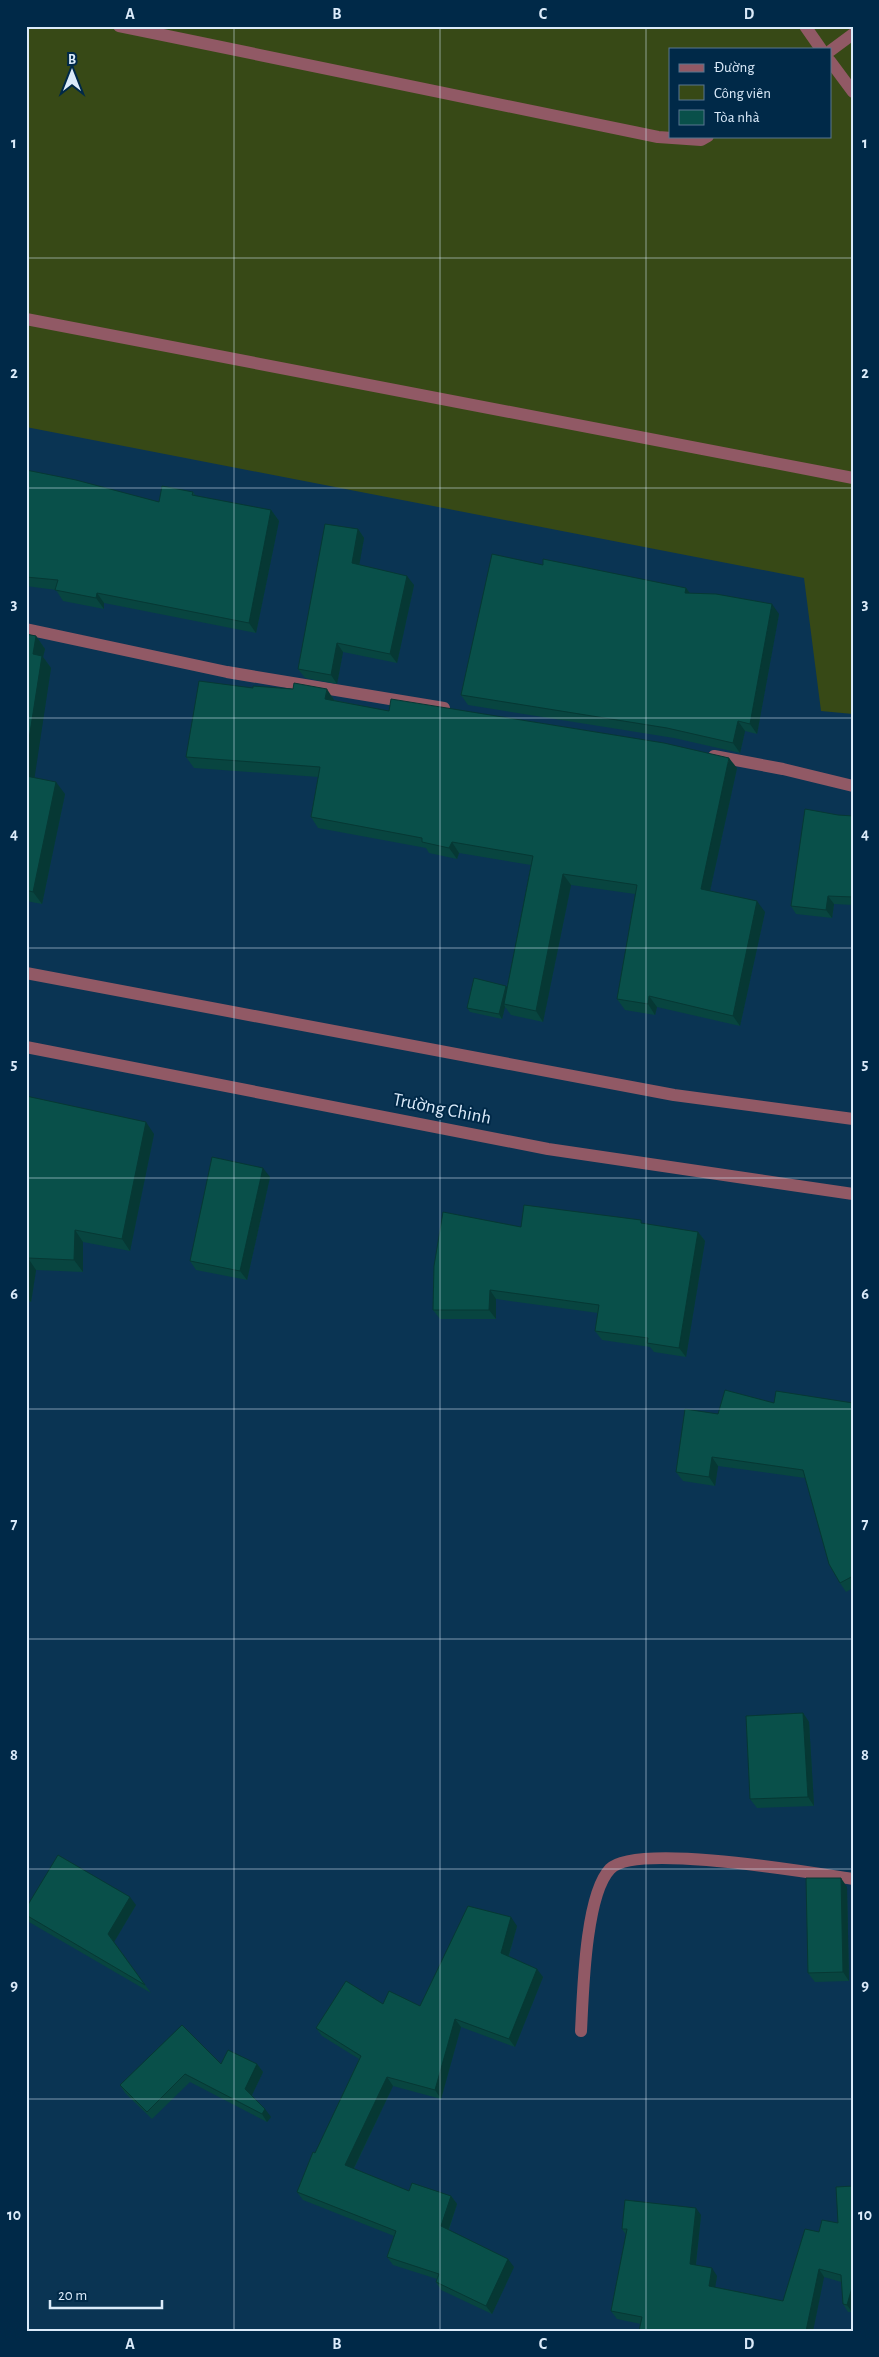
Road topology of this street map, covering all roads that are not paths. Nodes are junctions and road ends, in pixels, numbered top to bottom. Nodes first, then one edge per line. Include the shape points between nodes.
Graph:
1 (119, 26) edge
2 (805, 26) edge
3 (853, 34) edge
4 (820, 48) edge
5 (832, 50) edge
6 (832, 64) edge
7 (853, 92) edge
8 (669, 138) edge
9 (672, 138) edge
10 (704, 138) edge
11 (26, 319) edge
12 (853, 478) edge
13 (26, 629) edge
14 (460, 711) edge
15 (699, 752) edge
16 (853, 786) edge
17 (26, 974) edge
18 (26, 1047) edge
19 (853, 1119) edge
20 (853, 1194) edge
21 (853, 1879) edge
22 (581, 2031) dead end

1 - 8 street
2 - 4 street
3 - 5 street
6 - 7 street
9 - 10 street
11 - 12 street
13 - 14 street via 227,672
15 - 16 street
17 - 19 street via 674,1095
18 - 20 street, Trường Chinh via 548,1149
21 - 22 street via 720,1860 636,1860 611,1867 600,1884 594,1904

